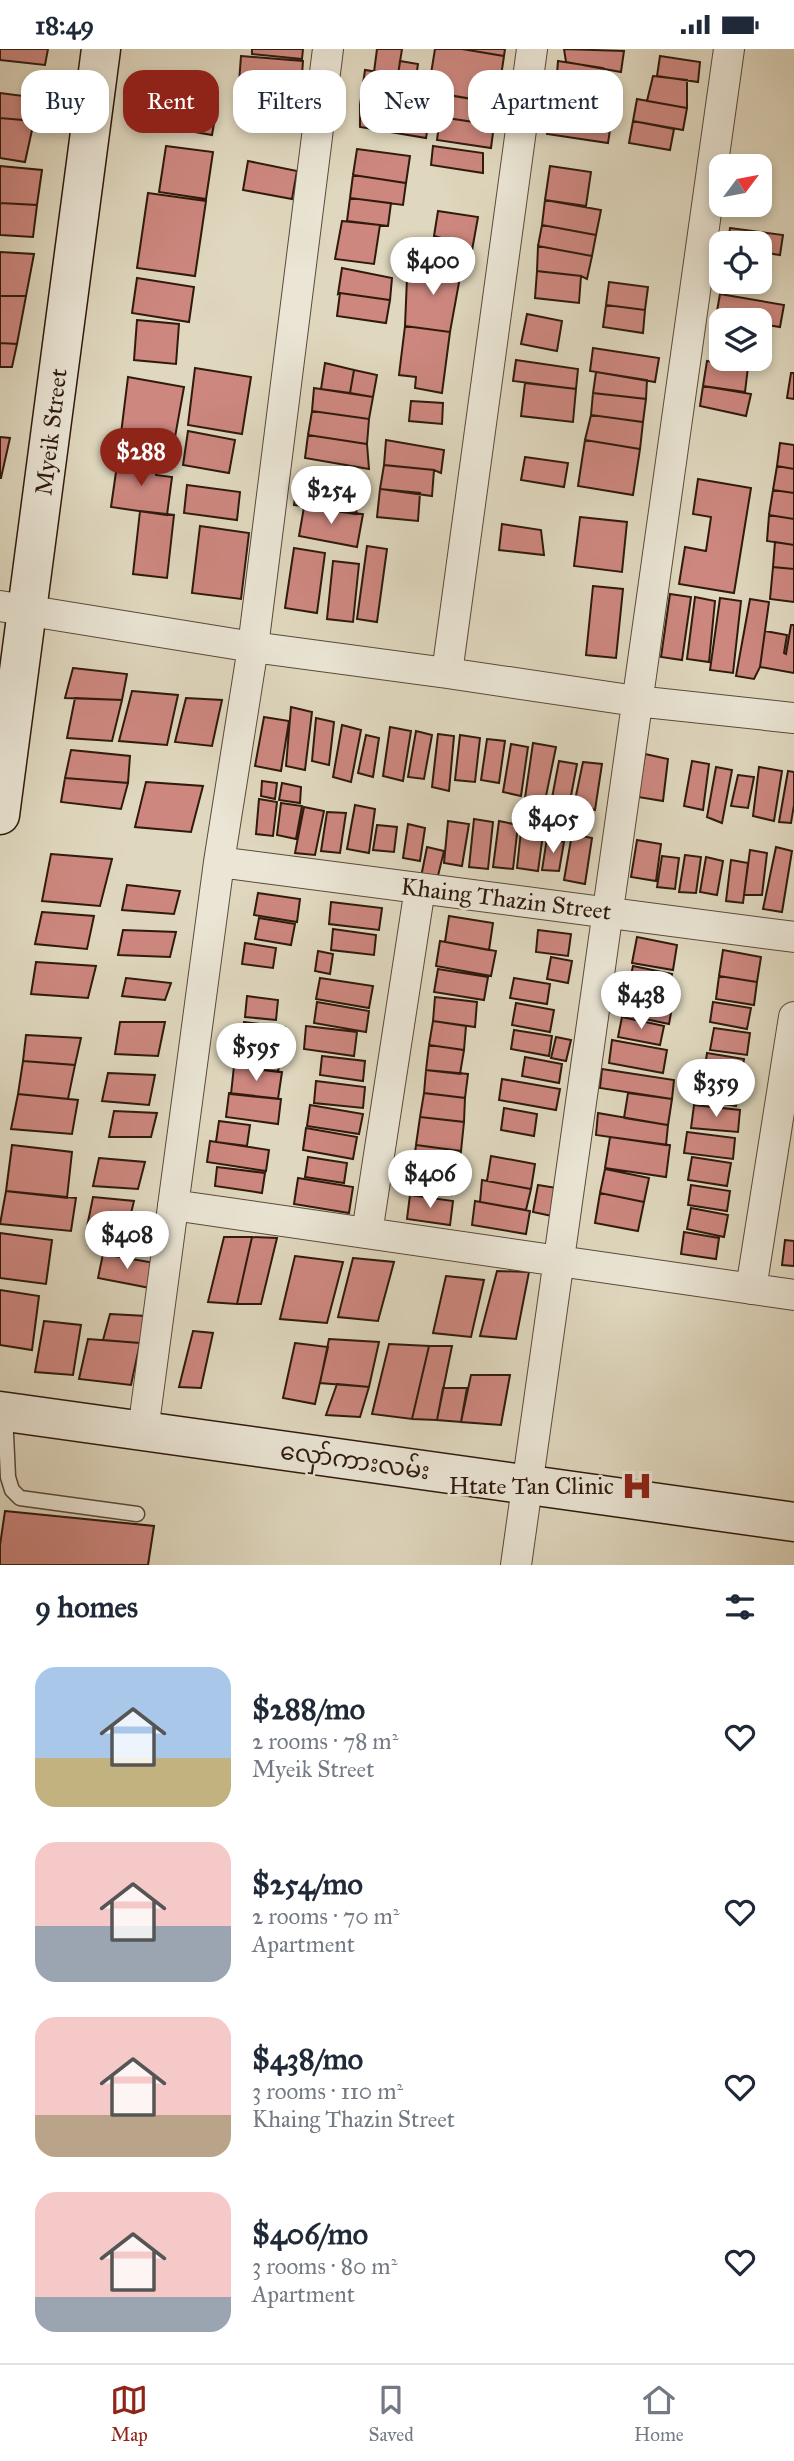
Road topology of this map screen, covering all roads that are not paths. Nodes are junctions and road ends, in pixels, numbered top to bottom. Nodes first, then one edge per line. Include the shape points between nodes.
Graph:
1 (101, 49) edge
2 (328, 49) edge
3 (532, 49) edge
4 (729, 49) edge
5 (14, 607) edge
6 (253, 647) junction
7 (447, 673) junction
8 (636, 701) junction
9 (794, 718) edge
10 (0, 815) edge
11 (219, 862) junction
12 (420, 888) junction
13 (608, 911) junction
14 (794, 937) edge
15 (794, 1017) edge
16 (173, 1205) junction
17 (367, 1233) junction
18 (558, 1261) junction
19 (751, 1289) junction
20 (794, 1295) edge
21 (2, 1412) edge
22 (143, 1431) junction
23 (527, 1485) junction
24 (137, 1514) dead end
25 (794, 1522) edge
26 (516, 1565) edge

1 - 5 main road, Myeik Street
2 - 6 street
3 - 7 street
4 - 8 street
5 - 6 street
5 - 10 main road, Myeik Street
6 - 7 street
6 - 11 street
7 - 8 street
8 - 9 street
8 - 13 street
11 - 12 street, Khaing Thazin Street
11 - 16 street
12 - 13 street, Khaing Thazin Street
12 - 17 street
13 - 14 street, Khaing Thazin Street
13 - 18 street
15 - 19 street
16 - 17 street
16 - 22 street
17 - 18 street
18 - 19 street
18 - 23 street
19 - 20 street
21 - 22 main road, လှော်ကားလမ်း
21 - 24 lane via 8,1477 20,1498
22 - 23 main road, လှော်ကားလမ်း
23 - 25 main road, လှော်ကားလမ်း
23 - 26 street

